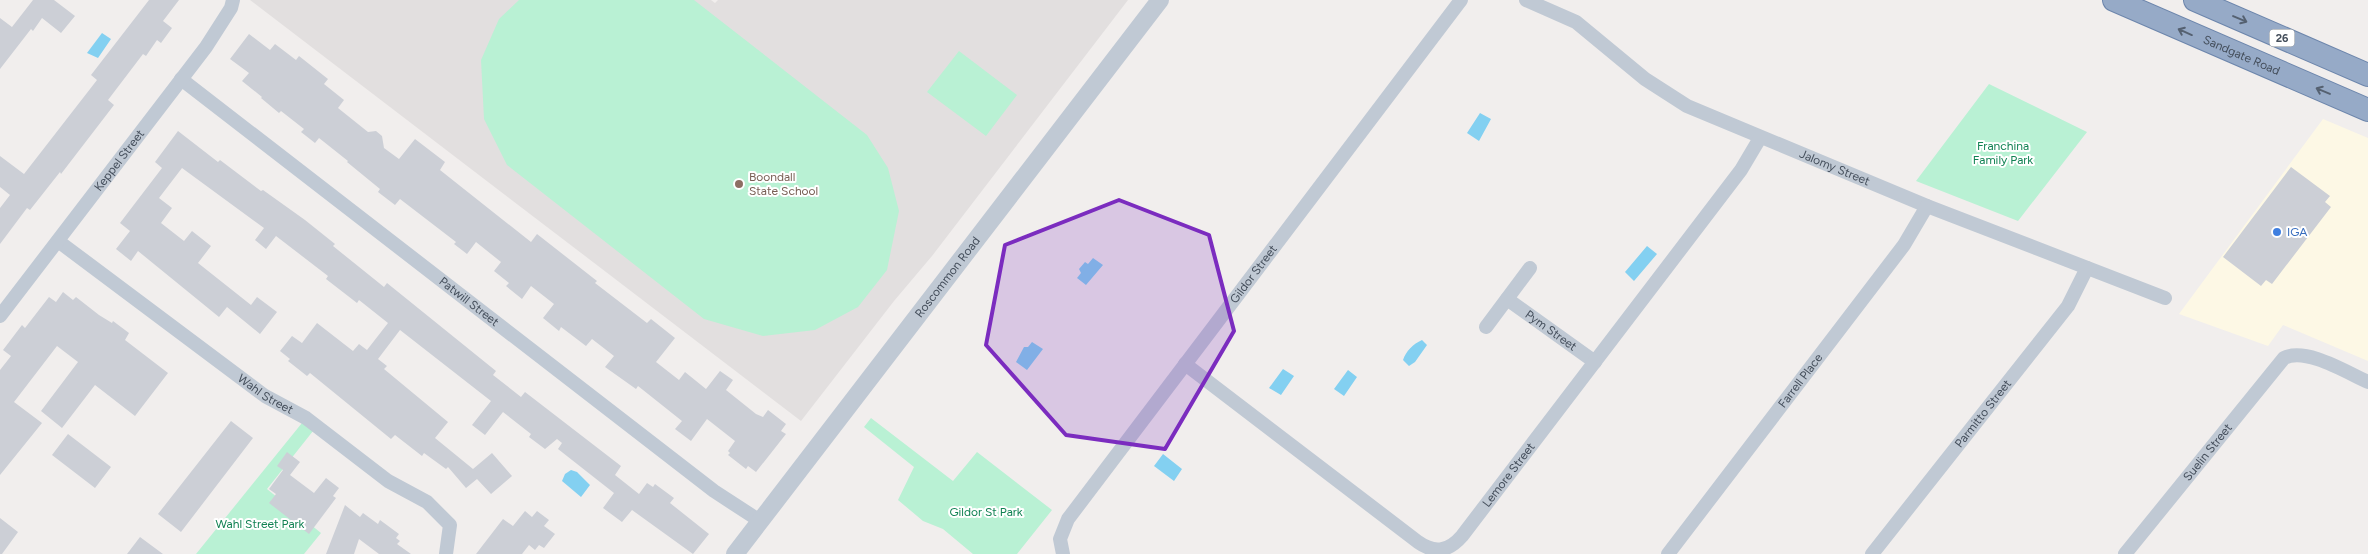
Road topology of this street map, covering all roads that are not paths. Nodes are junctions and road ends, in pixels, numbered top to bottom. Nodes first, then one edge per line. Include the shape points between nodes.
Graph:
1 (233, 0) edge
2 (1160, 0) edge
3 (1461, 0) edge
4 (1526, 0) edge
5 (2114, 0) edge
6 (2195, 0) edge
7 (2368, 75) edge
8 (181, 79) junction
9 (2368, 110) edge
10 (1760, 138) junction
11 (1927, 206) junction
12 (58, 241) junction
13 (1530, 268) dead end
14 (2087, 268) junction
15 (2165, 298) dead end
16 (1507, 299) junction
17 (0, 316) edge
18 (1486, 327) dead end
19 (1595, 362) junction
20 (1185, 364) junction
21 (2368, 382) edge
22 (760, 521) junction
23 (446, 554) edge
24 (735, 554) edge
25 (1063, 554) edge
26 (1668, 554) edge
27 (1872, 554) edge
28 (2125, 554) edge

1 - 8 street, Keppel Street via 221,24
2 - 22 street, Roscommon Road
3 - 20 street, Gildor Street
4 - 10 street, Jalomy Street via 1576,22 1674,100
9 -> 5 highway, Sandgate Road
6 -> 7 highway, 26
8 - 12 street, Keppel Street
8 - 22 street, Patwill Street via 698,479
10 - 11 street, Jalomy Street
10 - 19 street, Lemore Street via 1741,170
11 - 14 street, Jalomy Street
11 - 26 street, Farrell Place via 1904,245
12 - 17 street, Keppel Street
12 - 23 street, Wahl Street via 265,396 306,418 388,481 427,502 450,525
13 - 16 street
14 - 15 street, Jalomy Street
14 - 27 street, Parmitto Street via 2068,306
16 - 18 street
16 - 19 street, Pym Street
19 - 20 street, Lemore Street via 1462,536 1452,545 1435,550 1418,542
20 - 25 street, Gildor Street via 1064,524 1060,539
21 - 28 street, Suelin Street via 2304,355 2293,354 2284,358
22 - 24 street, Roscommon Road

